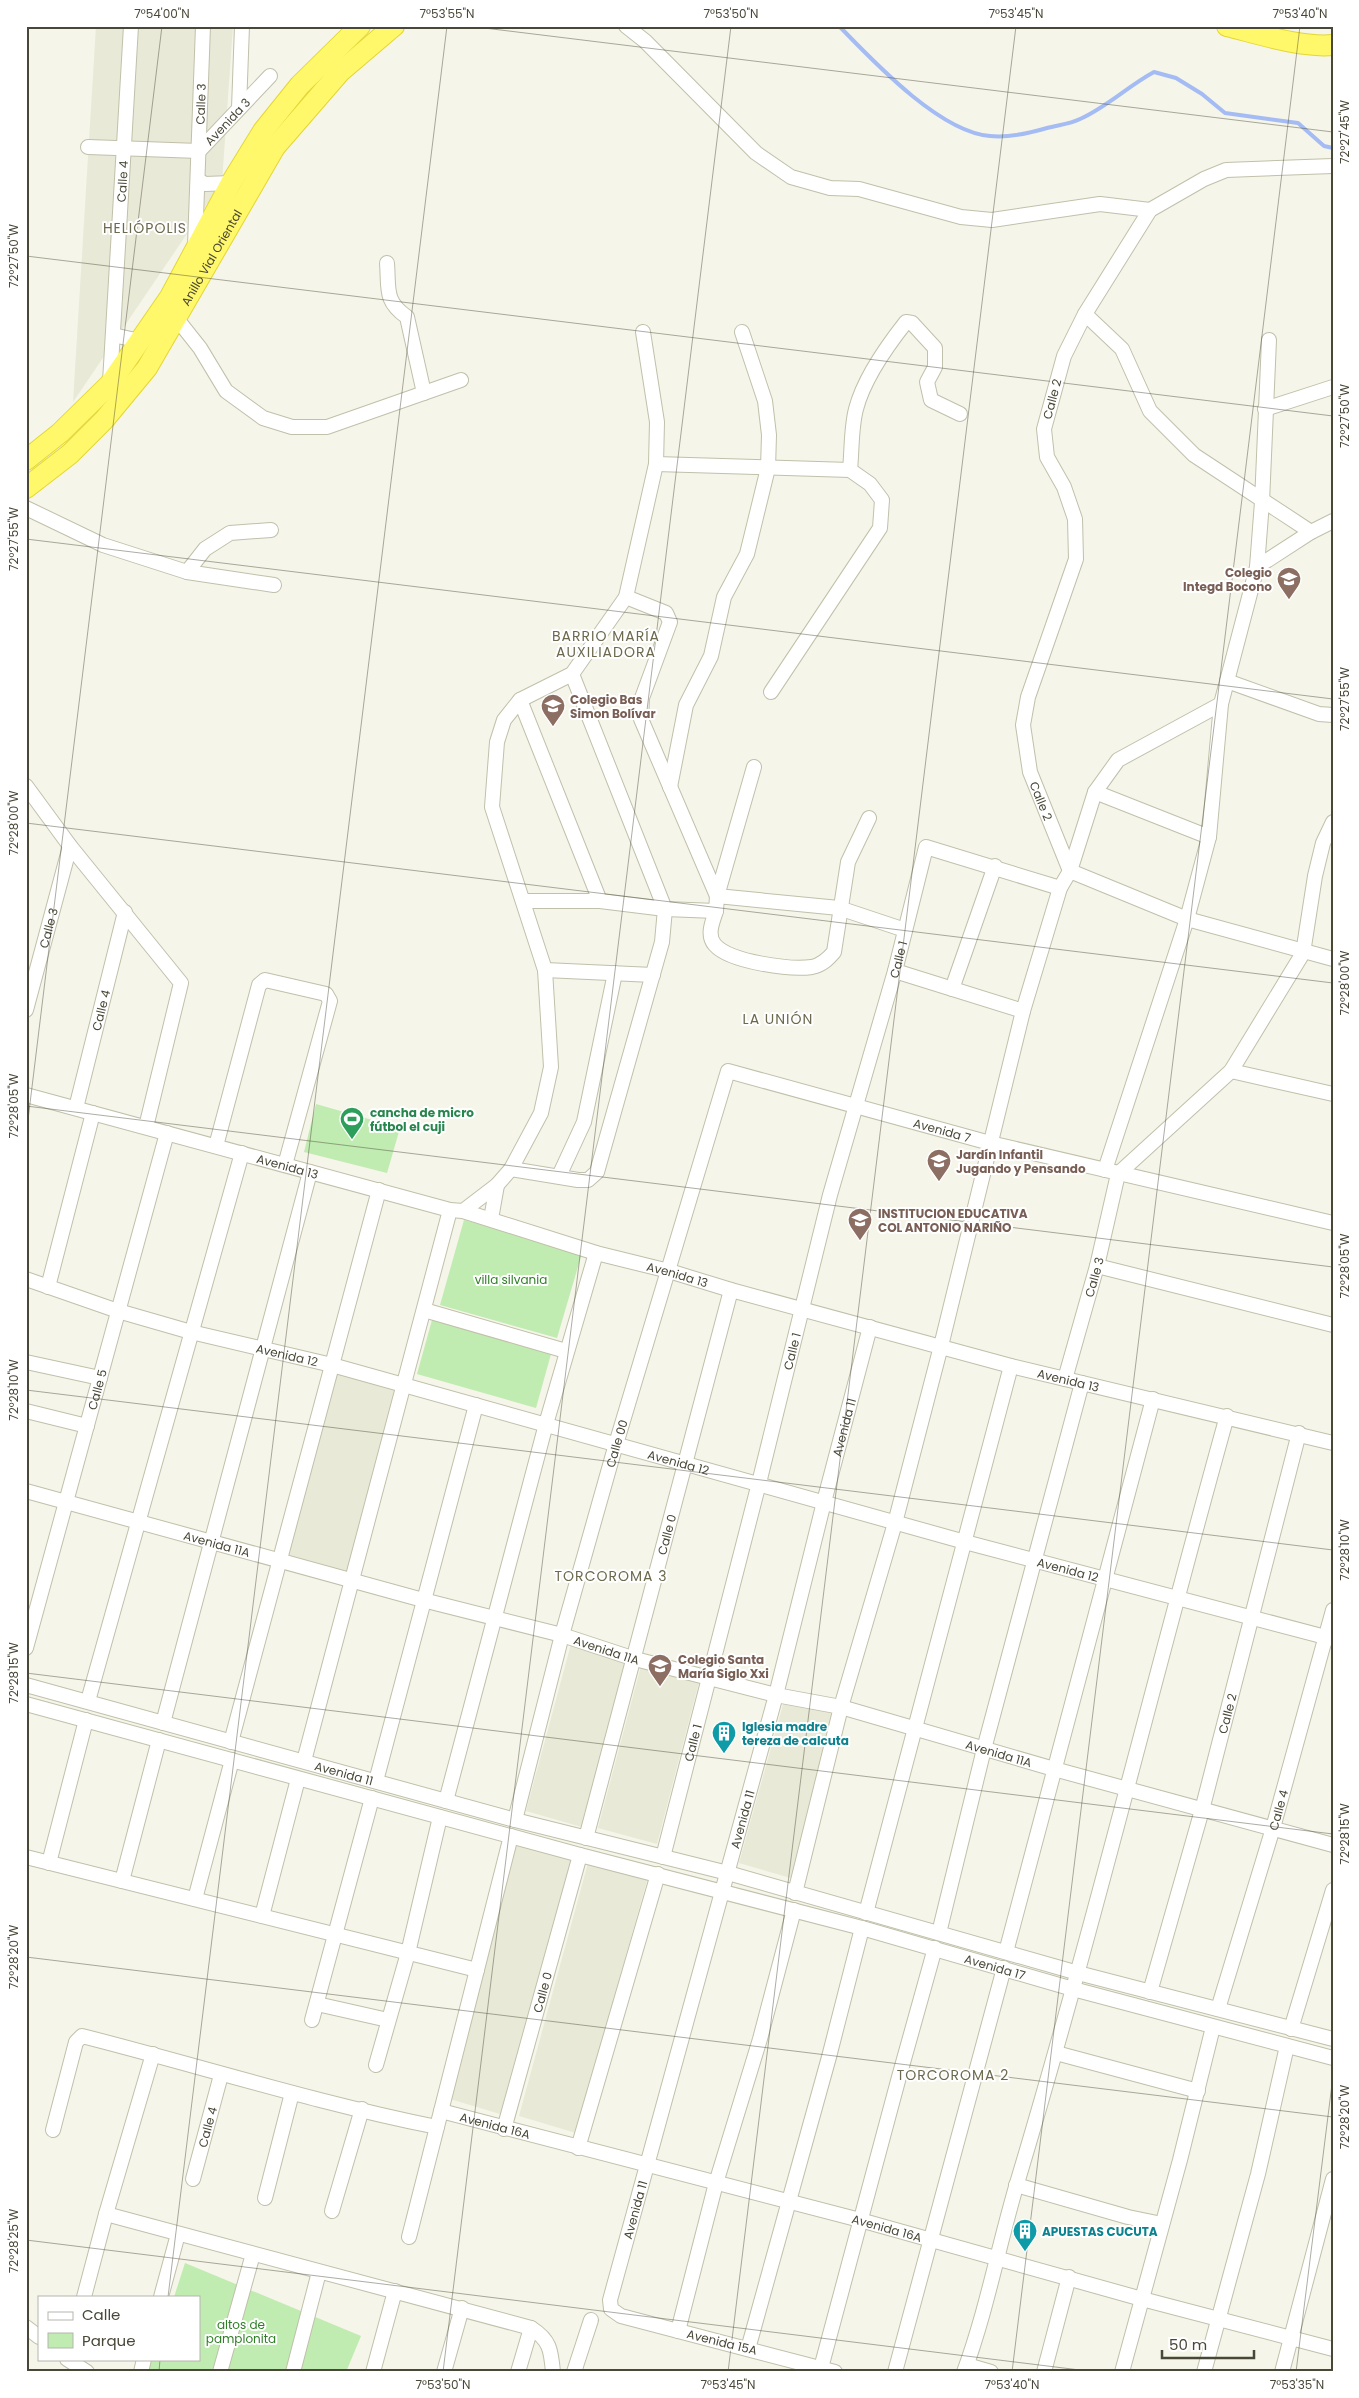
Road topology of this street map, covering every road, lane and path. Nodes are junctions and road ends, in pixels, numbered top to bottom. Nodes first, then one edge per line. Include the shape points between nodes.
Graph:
1 (131, 26) edge
2 (203, 26) edge
3 (242, 26) edge
4 (360, 26) edge
5 (394, 26) edge
6 (626, 26) edge
7 (1227, 26) edge
8 (1309, 26) edge
9 (1329, 46) edge
10 (270, 76) dead end
11 (239, 108) junction
12 (88, 146) dead end
13 (123, 148) junction
14 (199, 150) junction
15 (1333, 166) edge
16 (198, 180) junction
17 (232, 183) junction
18 (1150, 210) junction
19 (195, 249) junction
20 (387, 262) dead end
21 (1086, 314) junction
22 (177, 319) junction
23 (642, 332) dead end
24 (742, 332) dead end
25 (113, 335) junction
26 (1269, 340) dead end
27 (140, 341) junction
28 (461, 380) dead end
29 (110, 384) junction
30 (1333, 387) edge
31 (424, 393) junction
32 (1265, 409) junction
33 (960, 414) dead end
34 (26, 460) edge
35 (656, 464) junction
36 (768, 468) junction
37 (850, 470) junction
38 (26, 488) edge
39 (1262, 502) junction
40 (26, 508) edge
41 (1333, 521) edge
42 (270, 530) dead end
43 (1311, 532) junction
44 (1256, 567) junction
45 (186, 572) junction
46 (274, 586) dead end
47 (626, 597) junction
48 (572, 674) junction
49 (1227, 681) junction
50 (771, 692) dead end
51 (520, 700) junction
52 (1221, 704) junction
53 (1333, 715) edge
54 (754, 767) dead end
55 (26, 786) edge
56 (670, 787) junction
57 (1095, 792) junction
58 (869, 818) dead end
59 (1333, 822) edge
60 (1209, 837) junction
61 (70, 846) junction
62 (995, 866) junction
63 (1070, 871) junction
64 (1060, 888) junction
65 (718, 896) junction
66 (524, 901) junction
67 (600, 901) junction
68 (839, 908) junction
69 (665, 909) junction
70 (716, 911) junction
71 (125, 912) junction
72 (1187, 919) junction
73 (905, 930) junction
74 (1303, 953) junction
75 (1333, 960) edge
76 (544, 970) junction
77 (895, 970) junction
78 (615, 973) junction
79 (652, 975) junction
80 (952, 989) junction
81 (26, 1010) edge
82 (1023, 1011) junction
83 (728, 1071) joint
84 (1231, 1071) junction
85 (1333, 1094) edge
86 (26, 1095) edge
87 (857, 1106) junction
88 (76, 1108) junction
89 (93, 1113) junction
90 (146, 1127) junction
91 (167, 1133) junction
92 (990, 1143) junction
93 (216, 1146) junction
94 (242, 1153) junction
95 (285, 1165) junction
96 (511, 1169) junction
97 (310, 1172) junction
98 (1112, 1172) junction
99 (559, 1176) junction
100 (497, 1185) junction
101 (379, 1190) junction
102 (456, 1210) junction
103 (491, 1219) junction
104 (1333, 1223) edge
105 (596, 1253) junction
106 (1097, 1266) junction
107 (669, 1271) junction
108 (26, 1280) edge
109 (48, 1287) junction
110 (731, 1290) junction
111 (802, 1309) junction
112 (424, 1310) junction
113 (118, 1311) junction
114 (1333, 1325) edge
115 (870, 1327) junction
116 (191, 1332) junction
117 (941, 1346) junction
118 (263, 1350) junction
119 (566, 1351) junction
120 (26, 1362) edge
121 (332, 1365) junction
122 (1011, 1366) junction
123 (100, 1378) junction
124 (1065, 1379) junction
125 (1082, 1383) junction
126 (404, 1385) junction
127 (1153, 1398) junction
128 (476, 1405) junction
129 (26, 1411) edge
130 (1227, 1416) junction
131 (546, 1424) junction
132 (87, 1426) junction
133 (1298, 1433) junction
134 (1333, 1442) edge
135 (616, 1444) junction
136 (685, 1463) junction
137 (759, 1483) junction
138 (26, 1491) edge
139 (66, 1502) junction
140 (824, 1502) junction
141 (138, 1522) junction
142 (895, 1523) junction
143 (964, 1542) junction
144 (211, 1543) junction
145 (280, 1560) junction
146 (1036, 1561) junction
147 (1106, 1580) junction
148 (353, 1581) junction
149 (1176, 1598) junction
150 (423, 1600) junction
151 (1333, 1610) edge
152 (1250, 1616) junction
153 (496, 1618) junction
154 (562, 1635) junction
155 (1329, 1638) edge
156 (26, 1648) edge
157 (635, 1659) junction
158 (708, 1678) junction
159 (26, 1685) edge
160 (776, 1695) junction
161 (88, 1701) junction
162 (26, 1704) edge
163 (841, 1707) junction
164 (86, 1720) junction
165 (163, 1723) junction
166 (915, 1729) junction
167 (159, 1740) junction
168 (230, 1742) junction
169 (984, 1749) junction
170 (232, 1760) junction
171 (304, 1761) junction
172 (1054, 1769) junction
173 (298, 1779) junction
174 (376, 1781) junction
175 (1128, 1790) junction
176 (372, 1798) junction
177 (446, 1801) junction
178 (1202, 1810) junction
179 (440, 1817) junction
180 (515, 1820) junction
181 (1273, 1828) junction
182 (511, 1836) junction
183 (586, 1838) junction
184 (1333, 1845) edge
185 (580, 1855) junction
186 (26, 1857) edge
187 (663, 1857) junction
188 (49, 1863) junction
189 (728, 1873) junction
190 (658, 1874) junction
191 (122, 1881) junction
192 (1333, 1890) edge
193 (723, 1891) junction
194 (795, 1893) junction
195 (195, 1899) junction
196 (794, 1910) junction
197 (866, 1913) junction
198 (262, 1916) junction
199 (862, 1928) junction
200 (939, 1933) junction
201 (337, 1935) junction
202 (935, 1948) junction
203 (1006, 1952) junction
204 (408, 1953) junction
205 (1004, 1968) junction
206 (477, 1970) junction
207 (1078, 1973) junction
208 (1074, 1989) junction
209 (1150, 1992) junction
210 (317, 2004) junction
211 (1218, 2009) junction
212 (312, 2020) dead end
213 (388, 2020) junction
214 (1213, 2027) junction
215 (1291, 2029) junction
216 (1333, 2039) edge
217 (1287, 2046) junction
218 (1056, 2053) junction
219 (153, 2054) junction
220 (1333, 2058) edge
221 (376, 2065) dead end
222 (221, 2075) junction
223 (1198, 2091) junction
224 (292, 2093) junction
225 (362, 2109) junction
226 (441, 2111) junction
227 (437, 2127) junction
228 (504, 2129) junction
229 (53, 2130) dead end
230 (578, 2148) junction
231 (648, 2163) junction
232 (193, 2179) dead end
233 (1333, 2179) edge
234 (716, 2183) junction
235 (1016, 2185) junction
236 (265, 2198) dead end
237 (787, 2201) junction
238 (332, 2211) dead end
239 (106, 2214) junction
240 (860, 2220) junction
241 (1162, 2224) junction
242 (178, 2234) junction
243 (409, 2237) dead end
244 (930, 2238) junction
245 (253, 2254) junction
246 (997, 2257) junction
247 (319, 2272) junction
248 (1070, 2277) junction
249 (395, 2291) junction
250 (84, 2296) edge
251 (161, 2296) edge
252 (1142, 2299) junction
253 (462, 2308) junction
254 (611, 2308) joint
255 (1219, 2318) junction
256 (591, 2320) dead end
257 (26, 2327) edge
258 (530, 2328) junction
259 (678, 2331) junction
260 (38, 2336) edge
261 (1291, 2337) junction
262 (748, 2349) junction
263 (1333, 2349) edge
264 (68, 2360) edge
265 (821, 2368) junction
266 (965, 2368) edge
267 (87, 2372) edge
268 (220, 2372) edge
269 (293, 2372) edge
270 (374, 2372) edge
271 (444, 2372) edge
272 (518, 2372) edge
273 (553, 2372) edge
274 (574, 2372) edge
275 (835, 2372) edge
276 (895, 2372) edge
277 (991, 2372) edge
278 (1044, 2372) edge
279 (1122, 2372) edge
280 (1204, 2372) edge
281 (1282, 2372) edge

1 - 13 street, Calle 4
2 - 14 street, Calle 3
3 - 11 street
4 - 17 highway, Anillo Vial Oriental via 300,84 263,131
5 - 22 highway, Anillo Vial Oriental via 340,72 275,147
6 - 18 street via 645,41 756,153 791,176 830,188 858,189 961,217 992,220 1100,204
7 - 9 highway
8 - 9 highway via 1316,38
10 - 11 street, Avenida 3
11 - 14 street, Avenida 3
12 - 13 street, Avenida 3
13 - 14 street, Avenida 3
13 - 25 street, Calle 4
14 - 16 street, Calle 3
15 - 18 street, Calle 2 via 1226,170
16 - 17 street via 204,184
16 - 19 street, Calle 3
17 - 19 highway, Anillo Vial Oriental
18 - 21 street, Calle 2
19 - 27 highway, Anillo Vial Oriental via 170,297
20 - 31 street via 390,301 407,317
21 - 39 street via 1122,349 1150,411 1194,455
21 - 63 street, Calle 2 via 1064,356 1044,428 1047,457 1064,487 1075,519 1076,558 1028,697 1023,725 1030,772
22 - 31 street via 200,348 226,391 263,418 292,427 327,427
22 - 38 highway, Anillo Vial Oriental via 147,368 104,420 70,454
23 - 35 street via 657,422
24 - 36 street via 765,401
25 - 27 street
25 - 29 street, Calle 4
26 - 32 street, Calle 3
27 - 29 highway, Anillo Vial Oriental
28 - 31 street
29 - 34 highway, Anillo Vial Oriental via 60,433
30 - 32 street
32 - 39 street, Calle 3
33 - 37 street via 931,400 927,382 934,367 935,348 912,323 906,322 888,345 856,408
35 - 36 street
35 - 47 street
36 - 37 street
36 - 56 street via 747,554 724,597 711,656 686,706
37 - 50 street via 870,484 882,500 880,528
39 - 43 street
39 - 44 street, Calle 3
40 - 45 street via 103,545
41 - 43 street
42 - 45 street via 230,534 205,549
43 - 44 street
44 - 49 street, Calle 3
45 - 46 street
47 - 48 street
47 - 56 street via 666,613 670,622 642,698 641,719
48 - 51 street
48 - 69 street
49 - 52 street, Calle 3
49 - 53 street via 1319,714
51 - 66 street via 504,720 497,742 492,807
51 - 67 street
52 - 57 street via 1118,760
52 - 60 street, Calle 3
54 - 65 street
55 - 61 street
56 - 65 street
57 - 60 street
57 - 63 street
58 - 68 street via 848,862
59 - 74 street via 1323,842 1315,876
60 - 72 street, Calle 3
61 - 71 street
61 - 81 street, Calle 3
62 - 64 street
62 - 73 street, Calle 1 via 926,847
62 - 80 street
63 - 64 street
63 - 72 street
64 - 82 street
65 - 68 street
65 - 70 street
66 - 67 street
66 - 76 street
67 - 69 street
68 - 70 street via 834,952 826,961 813,967 778,966 736,957 714,944 710,933
68 - 73 street
69 - 70 street
69 - 79 street via 662,942
71 - 88 street, Calle 4
71 - 90 street via 181,983
72 - 74 street
72 - 98 street, Calle 3
73 - 77 street, Calle 1
74 - 75 street
74 - 84 street
76 - 78 street
76 - 96 street via 551,1066 541,1114
77 - 80 street
77 - 87 street, Calle 1
78 - 79 street
78 - 99 street via 584,1122
79 - 99 street via 597,1172 588,1180
80 - 82 street
82 - 92 street
83 - 87 street, Avenida 7
83 - 107 street, Calle 00
84 - 85 street
84 - 98 street
86 - 88 street, Avenida 13
87 - 92 street, Avenida 7
87 - 111 street, Calle 1 via 830,1194
88 - 89 street, Avenida 13
89 - 90 street, Avenida 13
89 - 109 street
90 - 91 street, Avenida 13
91 - 93 street, Avenida 13
91 - 113 street, Calle 5
92 - 98 street, Avenida 7
92 - 117 street
93 - 94 street, Avenida 13
93 - 95 street via 259,985 265,980 326,994 330,1002
94 - 95 street, Avenida 13
94 - 116 street
95 - 97 street, Avenida 13
96 - 99 street
96 - 100 street
97 - 101 street, Avenida 13
97 - 118 street
98 - 104 street, Avenida 7
98 - 106 street, Calle 3
100 - 102 street
100 - 103 street
101 - 102 street, Avenida 13
101 - 121 street
102 - 103 street, Avenida 13
102 - 112 street
103 - 105 street, Avenida 13
105 - 107 street, Avenida 13
105 - 119 street
106 - 114 street
106 - 124 street, Calle 3
107 - 110 street, Avenida 13
107 - 135 street, Calle 00
108 - 109 street, Avenida 12
109 - 113 street, Avenida 12
110 - 111 street, Avenida 13
110 - 136 street, Calle 0
111 - 115 street, Avenida 13
111 - 137 street, Calle 1
112 - 119 street
112 - 126 street
113 - 116 street, Avenida 12
113 - 123 street, Calle 5
115 - 117 street, Avenida 13
115 - 140 street, Avenida 11
116 - 118 street, Avenida 12
116 - 141 street
117 - 122 street, Avenida 13
117 - 142 street
118 - 121 street, Avenida 12
118 - 144 street
119 - 131 street
120 - 123 street
121 - 126 street, Avenida 12
121 - 145 street
122 - 124 street, Avenida 13
122 - 143 street
123 - 132 street, Calle 5
124 - 125 street, Avenida 13
125 - 127 street, Avenida 13
125 - 146 street
126 - 128 street, Avenida 12
126 - 148 street
127 - 130 street, Avenida 13
127 - 147 street
128 - 131 street, Avenida 12
128 - 150 street
129 - 132 street
130 - 133 street, Avenida 13
130 - 149 street
131 - 135 street, Avenida 12
131 - 153 street
132 - 139 street, Calle 5
133 - 134 street, Avenida 13
133 - 152 street, Calle 2
135 - 136 street, Avenida 12
135 - 154 street, Calle 00
136 - 137 street, Avenida 12
136 - 157 street, Calle 0
137 - 140 street, Avenida 12
137 - 158 street, Calle 1
138 - 139 street, Avenida 11A
139 - 141 street, Avenida 11A
139 - 156 street, Calle 5
140 - 142 street, Avenida 12
140 - 160 street, Avenida 11
141 - 144 street, Avenida 11A
141 - 161 street
142 - 143 street, Avenida 12
142 - 163 street
143 - 146 street, Avenida 12
143 - 166 street
144 - 145 street, Avenida 11A
144 - 165 street
145 - 148 street, Avenida 11A
145 - 168 street
146 - 147 street, Avenida 12
146 - 169 street
147 - 149 street, Avenida 12
147 - 172 street
148 - 150 street, Avenida 11A
148 - 171 street
149 - 152 street, Avenida 12
149 - 175 street
150 - 153 street, Avenida 11A
150 - 174 street
151 - 155 street, Calle 4
152 - 155 street, Avenida 12
152 - 178 street, Calle 2
153 - 154 street, Avenida 11A
153 - 177 street
154 - 157 street, Avenida 11A
154 - 180 street, Calle 00
155 - 181 street, Calle 4
157 - 158 street, Avenida 11A
157 - 183 street, Calle 0
158 - 160 street, Avenida 11A
158 - 187 street, Calle 1
159 - 161 street, Avenida 11
160 - 163 street, Avenida 11A
160 - 189 street, Avenida 11
161 - 165 street, Avenida 11
162 - 164 street, Avenida 11
163 - 166 street, Avenida 11A
163 - 194 street
164 - 167 street, Avenida 11
164 - 188 street
165 - 168 street, Avenida 11
166 - 169 street, Avenida 11A
166 - 197 street
167 - 170 street, Avenida 11
167 - 191 street
168 - 171 street, Avenida 11
169 - 172 street, Avenida 11A
169 - 200 street
170 - 173 street, Avenida 11
170 - 195 street
171 - 174 street, Avenida 11
172 - 175 street, Avenida 11A
172 - 203 street
173 - 176 street, Avenida 11
173 - 198 street
174 - 177 street, Avenida 11
175 - 178 street, Avenida 11A
175 - 207 street
176 - 179 street, Avenida 11
176 - 201 street
177 - 180 street, Avenida 11
178 - 181 street, Avenida 11A
178 - 209 street, Calle 2
179 - 182 street, Avenida 11
179 - 204 street
180 - 183 street, Avenida 11
181 - 184 street, Avenida 11A
181 - 211 street, Calle 4
182 - 185 street, Avenida 11
182 - 206 street
183 - 187 street, Avenida 11
185 - 190 street, Avenida 11
185 - 228 street, Calle 0
186 - 188 street
187 - 189 street, Avenida 17
188 - 191 street
189 - 193 street, Avenida 11
189 - 194 street, Avenida 17
190 - 193 street, Avenida 17
190 - 230 street
191 - 195 street
192 - 215 street
193 - 196 street, Avenida 17
193 - 231 street, Avenida 11
194 - 197 street, Avenida 17
195 - 198 street
196 - 199 street, Avenida 17
196 - 234 street via 760,2039
197 - 200 street, Avenida 17
198 - 201 street
199 - 202 street, Avenida 17
199 - 237 street
200 - 203 street, Avenida 17
201 - 204 street
201 - 210 street
202 - 205 street, Avenida 17
202 - 240 street
203 - 207 street, Avenida 17
204 - 206 street
204 - 213 street
205 - 208 street, Avenida 17
205 - 244 street
206 - 226 street
207 - 208 street
207 - 209 street, Avenida 17
208 - 214 street, Avenida 17
208 - 218 street
209 - 211 street, Avenida 17
210 - 212 street
210 - 213 street
211 - 215 street, Avenida 17
213 - 221 street
214 - 217 street, Avenida 17
214 - 223 street
215 - 216 street, Avenida 17
217 - 220 street, Avenida 17
217 - 255 street via 1258,2174
218 - 223 street
218 - 235 street
219 - 222 street
219 - 229 street via 82,2036 76,2042
219 - 239 street
222 - 224 street
222 - 232 street, Calle 4
223 - 241 street
224 - 225 street
224 - 236 street
225 - 227 street
225 - 238 street
226 - 227 street
226 - 228 street, Avenida 16A
227 - 243 street
228 - 230 street, Avenida 16A
230 - 231 street, Avenida 16A
231 - 234 street, Avenida 16A
231 - 254 street, Avenida 11 via 611,2295
233 - 261 street
234 - 237 street, Avenida 16A
234 - 259 street
235 - 241 street
235 - 246 street
237 - 240 street, Avenida 16A
237 - 262 street
239 - 242 street
239 - 250 street
240 - 244 street, Avenida 16A
240 - 265 street
241 - 252 street
242 - 245 street
242 - 251 street
244 - 246 street, Avenida 16A
244 - 276 street
245 - 247 street
245 - 268 street
246 - 248 street, Avenida 16A
246 - 266 street
247 - 249 street
247 - 269 street
248 - 252 street, Avenida 16A
248 - 278 street
249 - 253 street
249 - 270 street
252 - 255 street, Avenida 16A
252 - 279 street
253 - 258 street
253 - 271 street
254 - 259 street, Avenida 15A via 621,2316
255 - 261 street, Avenida 16A
255 - 280 street
256 - 274 street
257 - 260 street
258 - 272 street
258 - 273 street via 542,2335 549,2345
259 - 262 street, Avenida 15A
261 - 263 street, Avenida 16A
261 - 281 street
262 - 265 street, Avenida 15A
264 - 267 street
265 - 275 street, Avenida 15A
266 - 277 street

